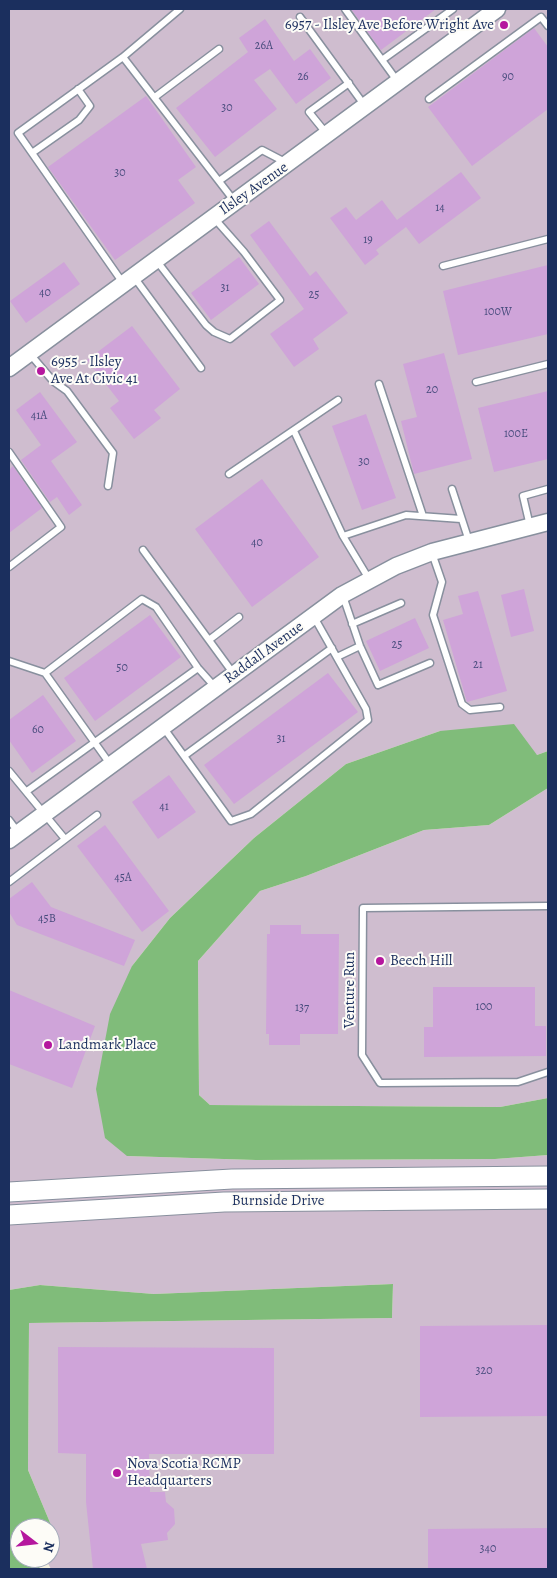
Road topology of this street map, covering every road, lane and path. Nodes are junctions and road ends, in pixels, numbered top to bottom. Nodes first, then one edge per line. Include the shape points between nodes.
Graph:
1 (180, 9) edge
2 (345, 9) edge
3 (452, 9) edge
4 (498, 9) edge
5 (300, 17) dead end
6 (548, 26) edge
7 (219, 48) dead end
8 (123, 57) junction
9 (382, 60) junction
10 (349, 83) junction
11 (398, 83) junction
12 (78, 89) junction
13 (155, 97) junction
14 (429, 99) dead end
15 (365, 107) junction
16 (328, 135) junction
17 (32, 153) junction
18 (289, 164) junction
19 (219, 180) junction
20 (235, 203) junction
21 (213, 218) junction
22 (548, 239) edge
23 (155, 259) junction
24 (443, 266) dead end
25 (128, 280) junction
26 (29, 353) junction
27 (548, 364) edge
28 (9, 368) edge
29 (201, 368) dead end
30 (476, 382) dead end
31 (379, 384) dead end
32 (338, 400) dead end
33 (294, 431) junction
34 (9, 452) edge
35 (228, 474) dead end
36 (108, 486) dead end
37 (452, 489) dead end
38 (548, 489) edge
39 (423, 516) junction
40 (461, 519) junction
41 (548, 522) edge
42 (530, 526) junction
43 (343, 536) junction
44 (469, 542) junction
45 (143, 550) dead end
46 (432, 552) junction
47 (9, 567) edge
48 (369, 580) junction
49 (342, 595) junction
50 (401, 602) dead end
51 (239, 617) dead end
52 (314, 617) junction
53 (352, 624) junction
54 (209, 640) junction
55 (360, 646) junction
56 (332, 648) junction
57 (337, 657) junction
58 (9, 661) edge
59 (430, 663) dead end
60 (198, 668) junction
61 (45, 673) junction
62 (233, 674) junction
63 (215, 687) junction
64 (500, 707) dead end
65 (162, 726) junction
66 (94, 742) junction
67 (184, 756) junction
68 (110, 764) junction
69 (9, 770) edge
70 (27, 791) junction
71 (44, 813) junction
72 (97, 814) dead end
73 (9, 820) edge
74 (14, 837) edge
75 (65, 839) junction
76 (9, 882) edge
77 (548, 906) edge
78 (548, 1072) edge
79 (548, 1176) edge
80 (9, 1192) edge
81 (548, 1199) edge
82 (9, 1216) edge

1 - 8 lane
2 - 9 lane
3 - 9 lane
4 - 11 street, Ilsley Avenue
5 - 10 lane
6 - 14 lane via 541,17
7 - 13 lane
8 - 12 lane
8 - 13 lane
9 - 11 lane
10 - 15 lane
10 - 16 lane via 309,112
11 - 15 street, Ilsley Avenue
12 - 17 lane via 90,106 79,120
12 - 17 lane via 18,133
13 - 19 lane
15 - 16 street, Ilsley Avenue
16 - 18 street, Ilsley Avenue
17 - 25 lane
18 - 19 lane via 262,150
18 - 20 street, Ilsley Avenue
19 - 20 lane
20 - 21 street, Ilsley Avenue
21 - 23 street, Ilsley Avenue
21 - 23 lane via 280,300 230,338 206,325
22 - 24 lane
23 - 25 street, Ilsley Avenue
25 - 26 street, Ilsley Avenue
25 - 29 lane
26 - 28 street, Ilsley Avenue
26 - 36 lane via 53,381 67,391 113,453
27 - 30 lane
31 - 39 lane
32 - 33 lane
33 - 35 lane
33 - 43 lane
34 - 47 lane via 62,527
37 - 40 lane
38 - 42 lane via 523,496
39 - 40 lane
39 - 43 lane via 406,515
40 - 44 lane
41 - 42 street, Raddall Avenue
42 - 44 street, Raddall Avenue
43 - 48 lane
44 - 46 street, Raddall Avenue
45 - 54 lane
46 - 48 street, Raddall Avenue
46 - 64 lane via 442,582 433,615 462,704 470,710
48 - 49 street, Raddall Avenue
49 - 52 street, Raddall Avenue
49 - 53 lane
50 - 53 lane
51 - 54 lane
52 - 56 lane
52 - 62 street, Raddall Avenue
53 - 55 lane
54 - 62 lane
55 - 57 lane
55 - 59 lane via 378,686
56 - 57 lane
56 - 67 lane
57 - 67 lane via 366,709 368,720 251,814 231,821
58 - 61 lane
60 - 61 lane via 156,607 142,599
60 - 63 lane
60 - 66 lane
61 - 66 lane
62 - 63 street, Raddall Avenue
63 - 65 street, Raddall Avenue
65 - 67 lane
65 - 68 street, Raddall Avenue
66 - 68 lane
66 - 70 lane
68 - 71 street, Raddall Avenue
69 - 70 lane
70 - 71 lane
71 - 74 street, Raddall Avenue
71 - 75 lane
72 - 75 lane
73 - 74 lane
75 - 76 lane
77 - 78 lane, Venture Run via 363,908 362,1045 362,1055 380,1083 518,1082
79 - 80 main road, Burnside Drive via 232,1180
81 - 82 main road, Burnside Drive via 224,1202

